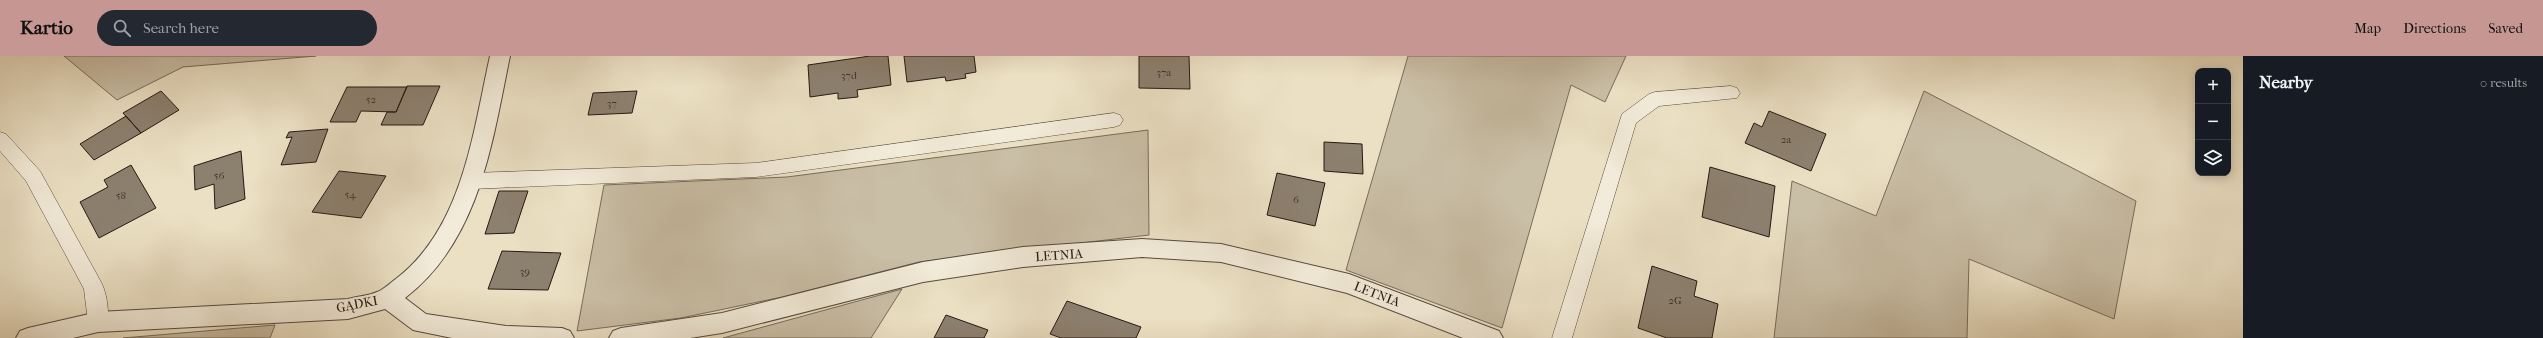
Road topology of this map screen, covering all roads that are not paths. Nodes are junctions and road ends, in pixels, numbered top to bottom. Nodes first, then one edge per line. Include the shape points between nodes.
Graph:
1 (500, 56) edge
2 (1731, 93) dead end
3 (1114, 120) dead end
4 (0, 139) edge
5 (471, 181) junction
6 (388, 298) junction
7 (98, 322) junction
8 (28, 338) edge
9 (562, 338) edge
10 (622, 338) edge
11 (1491, 338) edge
12 (1562, 338) edge

1 - 5 street, GĄDKI
2 - 12 lane via 1655,99 1628,119
3 - 5 lane via 756,170
4 - 7 lane via 33,176 90,280 94,288
5 - 6 street, GĄDKI via 449,236 424,271
6 - 7 street, GĄDKI via 348,309
6 - 9 street via 421,323 506,336
7 - 8 street, GĄDKI
10 - 11 street, LETNIA via 722,324 923,272 1023,257 1142,248 1221,253 1349,284

